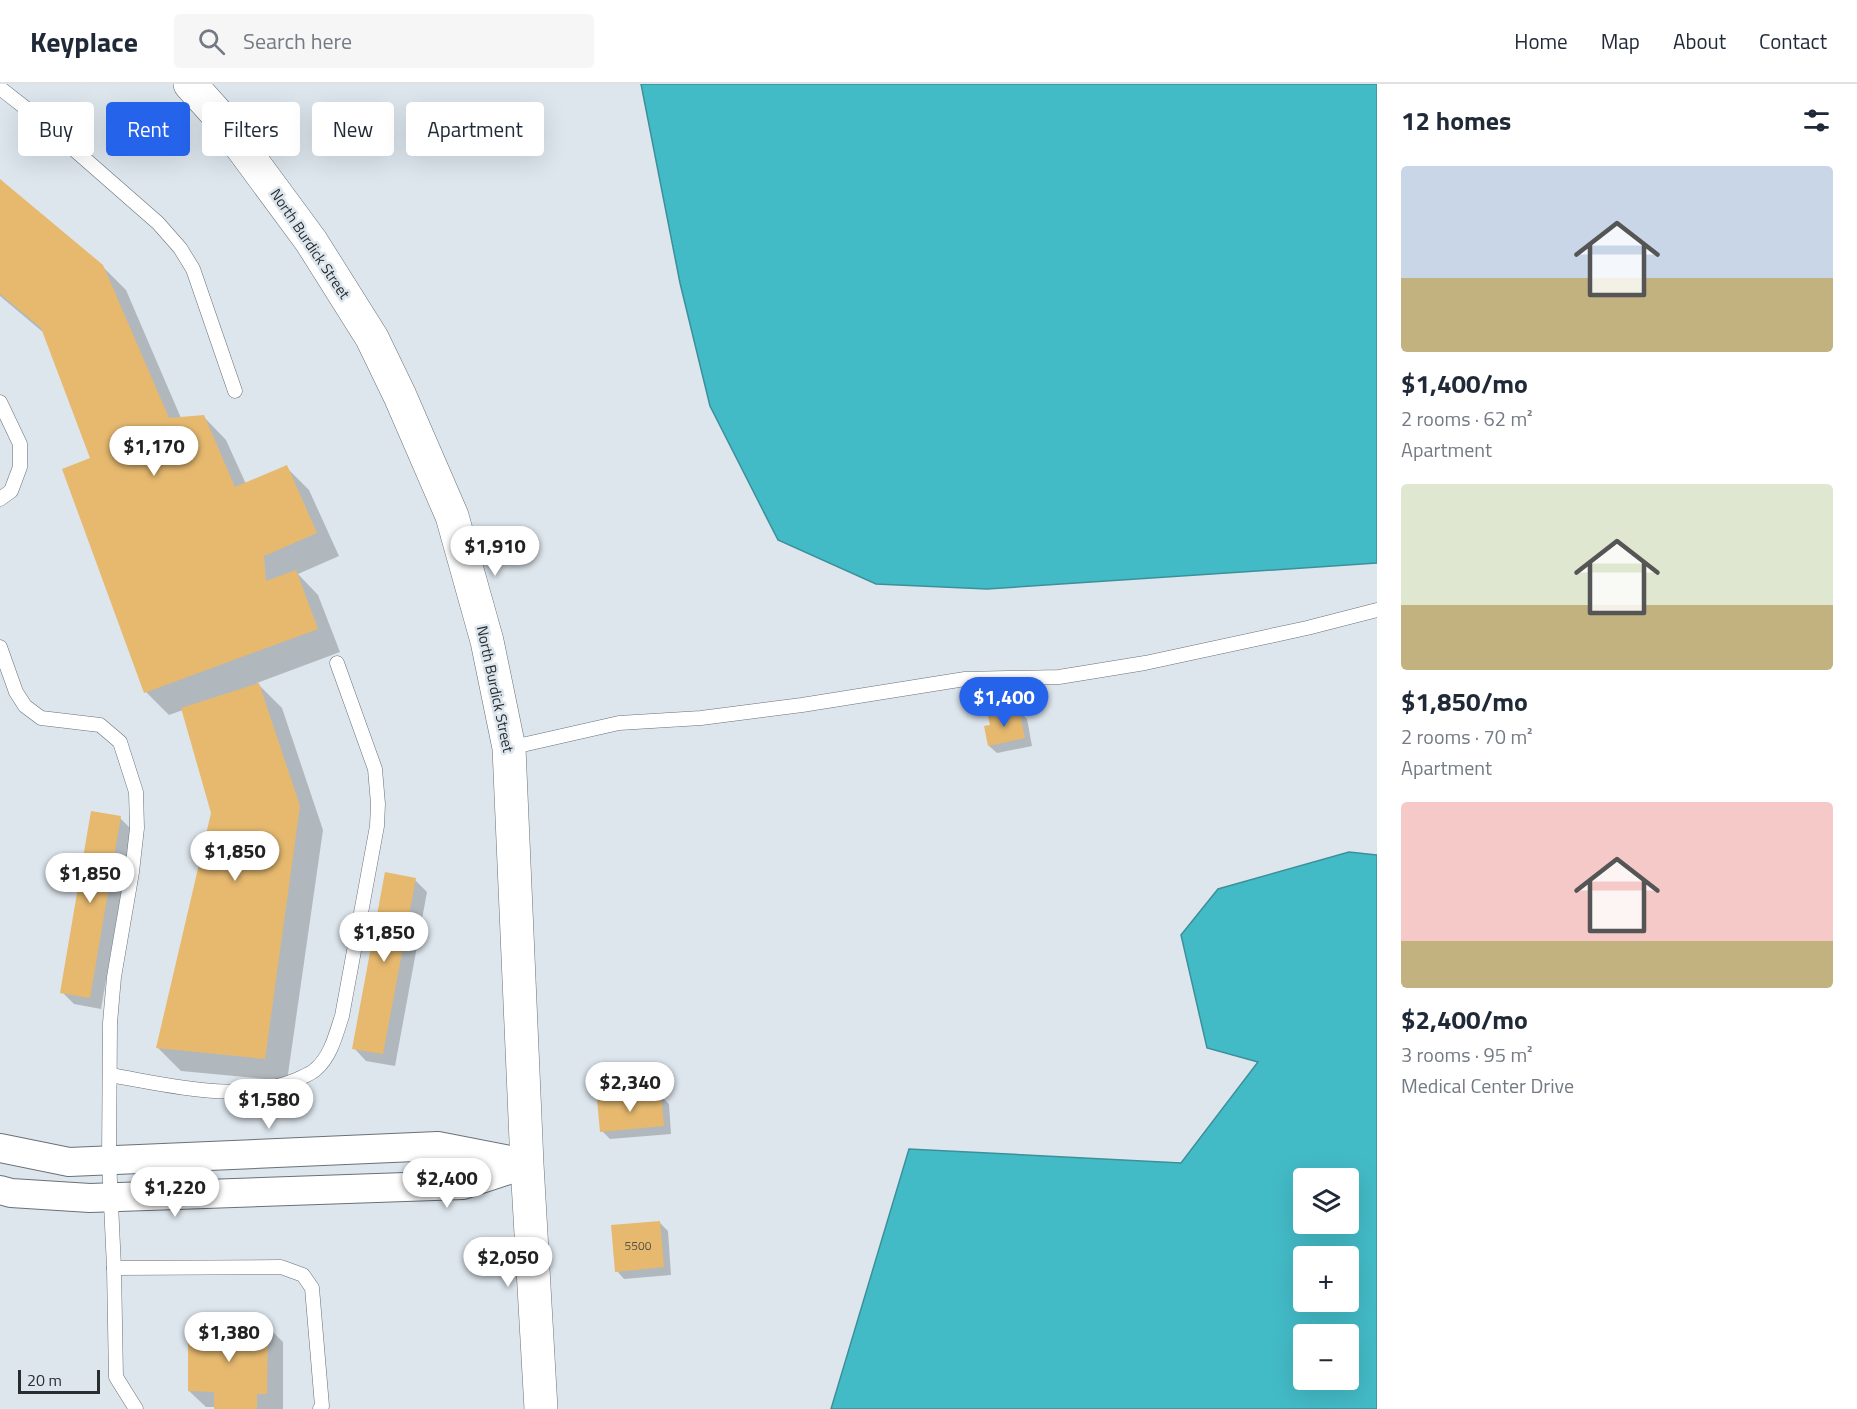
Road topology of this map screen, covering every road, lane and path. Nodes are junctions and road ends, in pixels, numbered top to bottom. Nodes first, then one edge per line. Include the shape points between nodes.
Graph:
1 (190, 84) edge
2 (0, 88) edge
3 (235, 391) dead end
4 (0, 402) edge
5 (0, 499) edge
6 (1377, 610) edge
7 (0, 647) edge
8 (337, 663) dead end
9 (509, 748) junction
10 (110, 1075) junction
11 (0, 1148) edge
12 (109, 1160) junction
13 (527, 1164) junction
14 (0, 1190) edge
15 (110, 1197) junction
16 (114, 1268) junction
17 (320, 1407) edge
18 (136, 1409) edge
19 (541, 1409) edge

1 - 9 street, North Burdick Street via 218,115 311,241 372,338 400,396 452,516 487,641
2 - 3 lane via 159,223 180,248 193,269
4 - 5 lane via 20,444 20,467 11,491
6 - 9 lane via 1156,660 1059,677 965,679 701,718 619,723
7 - 10 lane via 16,692 40,718 100,725 120,742 136,792 132,872 114,977
8 - 10 lane via 375,769 378,804 342,1016 325,1059 301,1078 282,1086 254,1090 192,1089
9 - 13 street, North Burdick Street
10 - 12 lane
11 - 12 street via 69,1162
12 - 13 street via 438,1146
12 - 15 lane
13 - 15 street via 463,1185
13 - 19 street, North Burdick Street
14 - 15 street
15 - 16 lane
16 - 17 lane via 281,1268 303,1275 312,1288
16 - 18 lane via 116,1377

